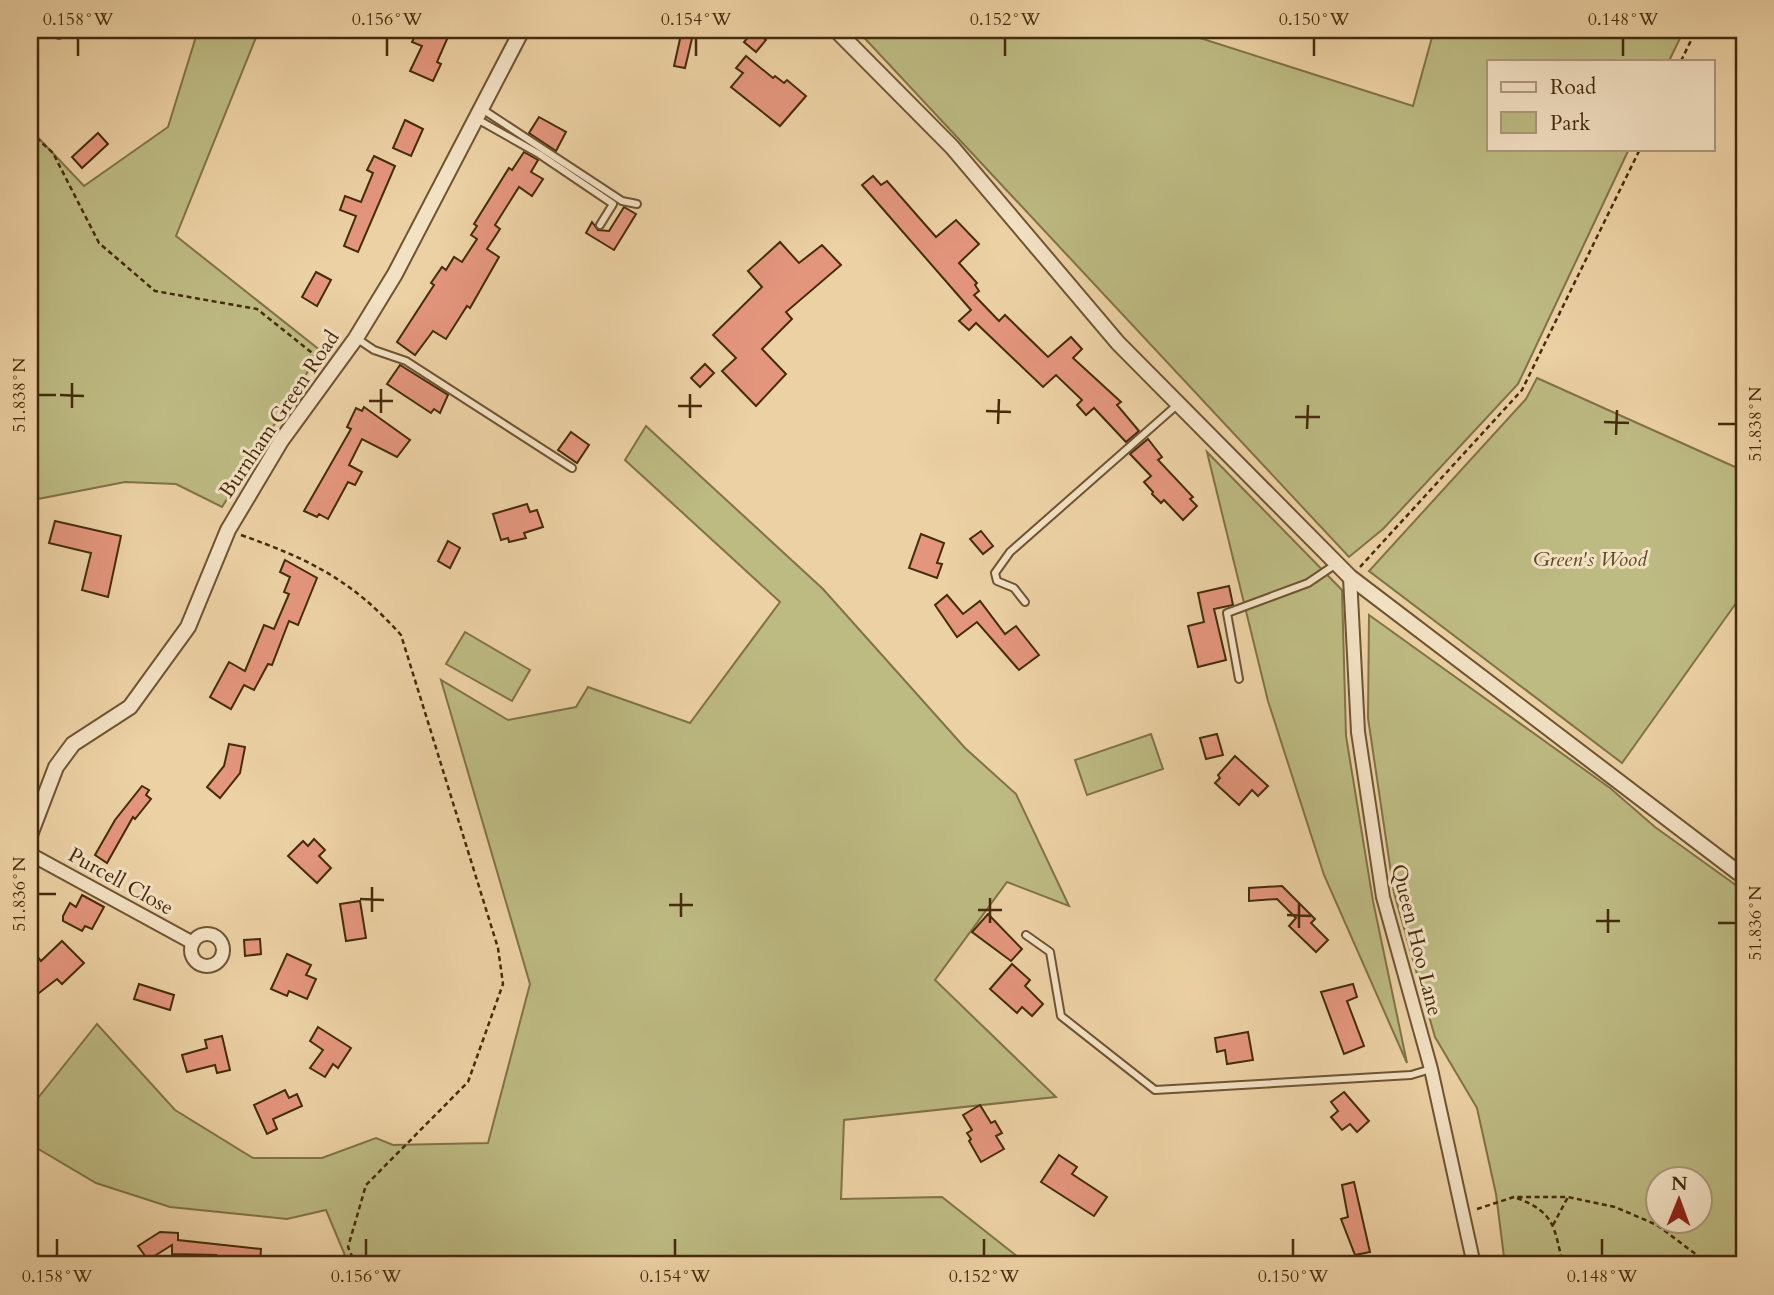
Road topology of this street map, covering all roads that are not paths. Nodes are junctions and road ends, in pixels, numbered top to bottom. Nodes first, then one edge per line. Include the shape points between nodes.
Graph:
1 (522, 30) edge
2 (836, 30) edge
3 (480, 114) junction
4 (637, 204) dead end
5 (600, 225) dead end
6 (356, 338) junction
7 (1178, 404) junction
8 (572, 467) dead end
9 (1337, 564) junction
10 (1350, 577) junction
11 (1025, 602) dead end
12 (1239, 679) dead end
13 (30, 835) edge
14 (30, 854) edge
15 (1744, 877) edge
16 (1026, 935) dead end
17 (193, 943) dead end
18 (1431, 1069) junction
19 (1474, 1265) edge

1 - 3 street, Burnham Green Road
2 - 7 street via 952,147 1118,343
3 - 4 lane via 622,201
3 - 5 lane via 613,204
3 - 6 street, Burnham Green Road
6 - 8 lane via 406,361
6 - 13 street, Burnham Green Road via 281,441 228,530 188,627 130,707 73,744 56,767
7 - 9 street
7 - 11 lane via 1006,558 995,573 997,581 1014,588
9 - 10 street
9 - 12 lane via 1308,583 1227,613
10 - 15 street
10 - 18 street, Queen Hoo Lane via 1357,732 1383,897
14 - 17 street, Purcell Close
16 - 18 lane via 1050,953 1062,1016 1155,1090 1410,1075
18 - 19 street, Queen Hoo Lane

